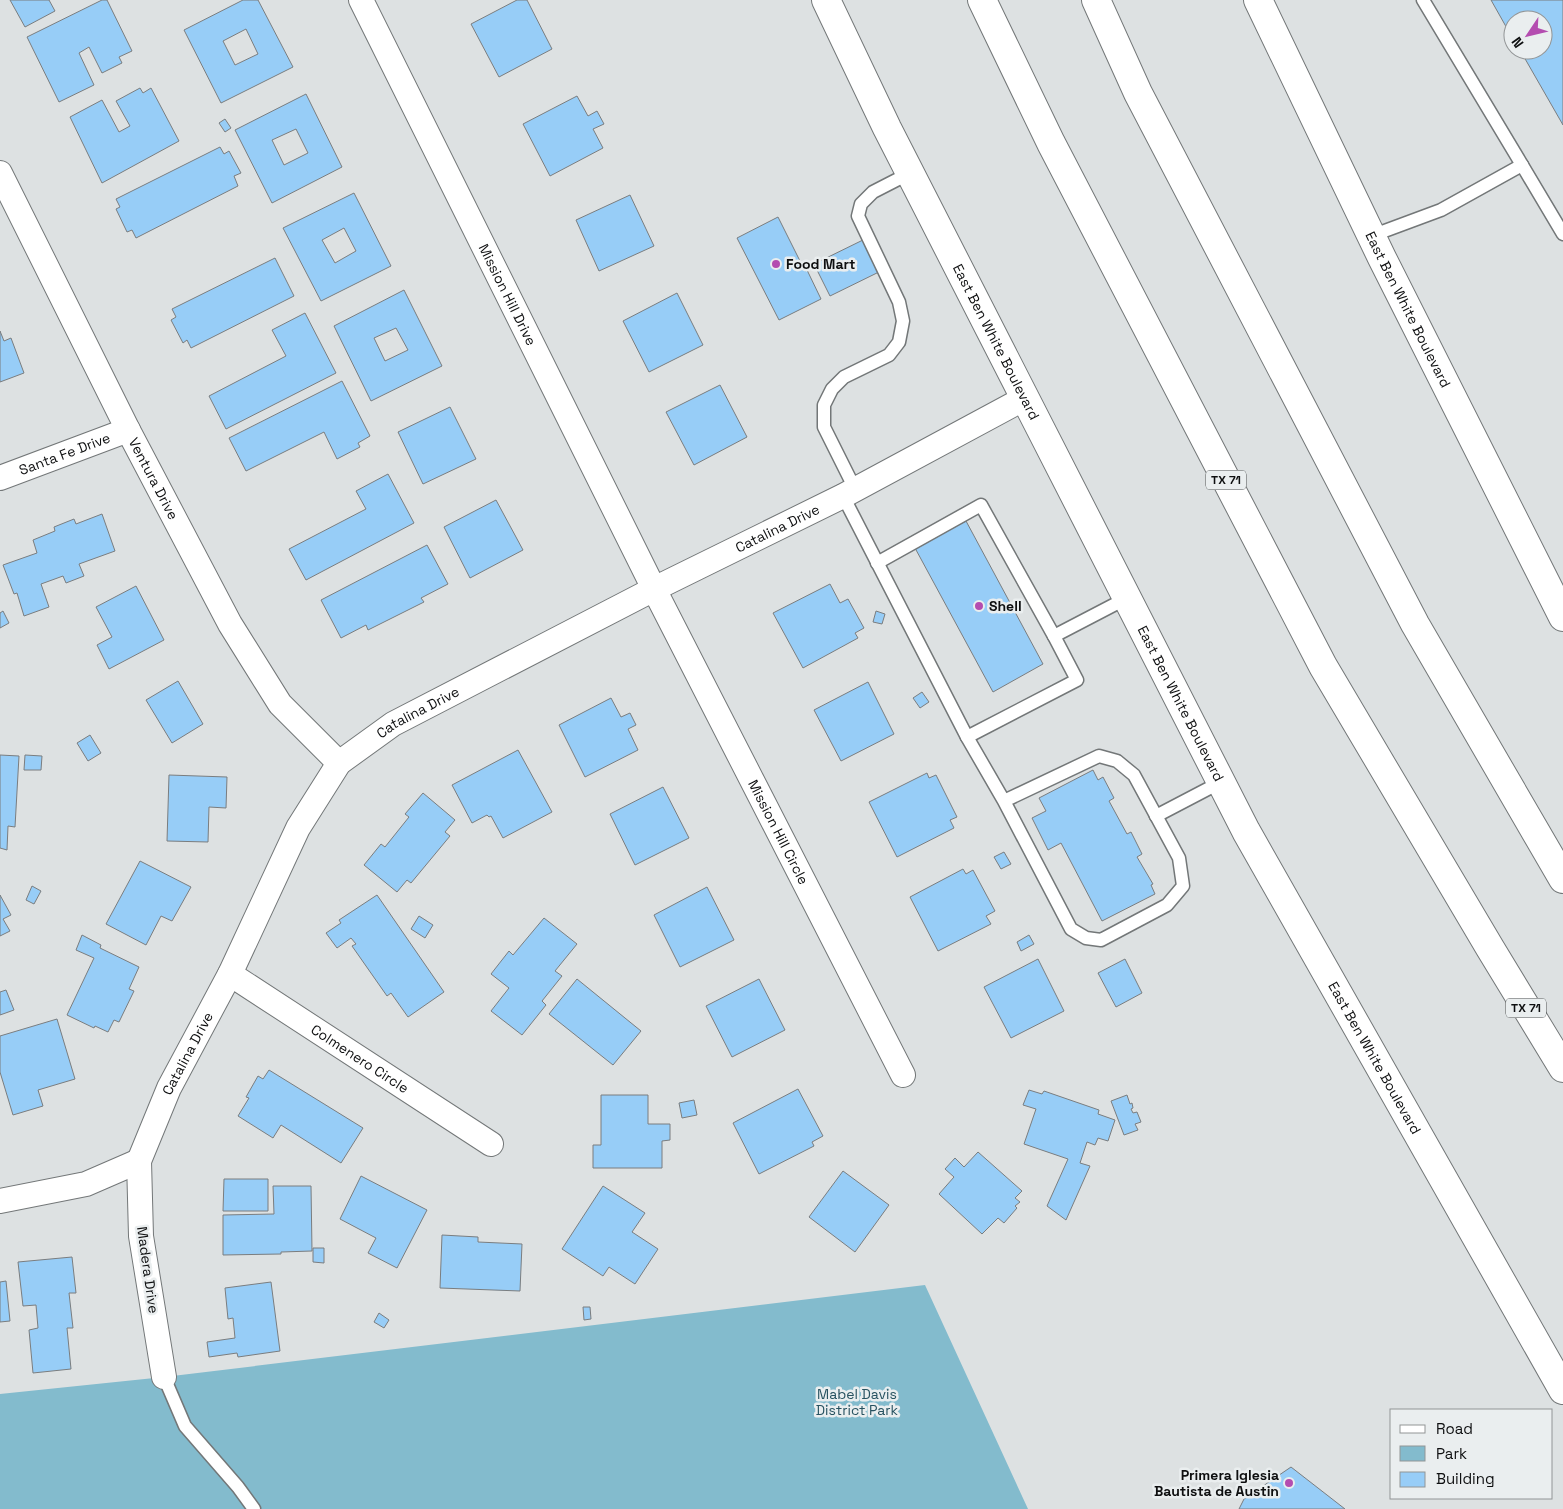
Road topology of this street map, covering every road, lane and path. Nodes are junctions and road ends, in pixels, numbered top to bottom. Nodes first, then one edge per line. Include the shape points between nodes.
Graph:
1 (361, 0) edge
2 (826, 0) edge
3 (982, 0) edge
4 (1096, 0) edge
5 (1258, 0) edge
6 (1423, 0) edge
7 (1522, 165) junction
8 (0, 172) edge
9 (910, 173) junction
10 (1563, 234) edge
11 (1370, 236) junction
12 (1025, 398) junction
13 (128, 430) junction
14 (0, 478) edge
15 (849, 492) junction
16 (877, 563) junction
17 (654, 589) junction
18 (1127, 598) junction
19 (1563, 617) edge
20 (1054, 636) junction
21 (967, 737) junction
22 (340, 763) junction
23 (1222, 782) junction
24 (1004, 801) junction
25 (1156, 816) junction
26 (1563, 879) edge
27 (1490, 948) junction
28 (230, 974) junction
29 (1563, 1068) edge
30 (903, 1075) dead end
31 (1563, 1083) edge
32 (491, 1144) dead end
33 (139, 1162) junction
34 (0, 1201) edge
35 (164, 1377) joint
36 (1563, 1390) edge
37 (254, 1509) edge

1 - 17 street, Mission Hill Drive
2 - 9 main road, East Ben White Boulevard
3 - 27 main road, TX 71 via 1051,143 1323,666
4 - 26 main road via 1138,93 1415,624
5 - 11 main road, East Ben White Boulevard
6 - 7 lane
7 - 10 lane
7 - 11 lane via 1441,210
8 - 13 street, Ventura Drive
9 - 12 main road, East Ben White Boulevard
9 - 15 lane via 872,192 861,204 858,216 899,302 903,321 899,342 890,355 844,377 824,405 824,427
11 - 19 main road, East Ben White Boulevard
12 - 15 street, Catalina Drive
12 - 18 main road, East Ben White Boulevard
13 - 14 street, Santa Fe Drive
13 - 22 street, Ventura Drive via 235,632 280,704
15 - 16 lane
15 - 17 street, Catalina Drive
16 - 20 lane via 981,505
16 - 21 lane
17 - 22 street, Catalina Drive via 393,724
17 - 30 street, Mission Hill Circle
18 - 20 lane
18 - 23 main road, East Ben White Boulevard
20 - 21 lane via 1077,680
21 - 24 lane
22 - 28 street, Catalina Drive via 298,828
23 - 25 lane
23 - 36 main road, East Ben White Boulevard via 1285,900
24 - 25 lane via 1098,756 1117,761 1134,775
24 - 25 lane via 1071,929 1086,938 1101,940 1167,905 1184,886 1178,858
27 - 29 main road, TX 71
27 - 31 main road
28 - 32 street, Colmenero Circle
28 - 33 street, Catalina Drive via 169,1088
33 - 34 street via 86,1184
33 - 35 street, Madera Drive via 141,1236
35 - 37 lane via 185,1426

